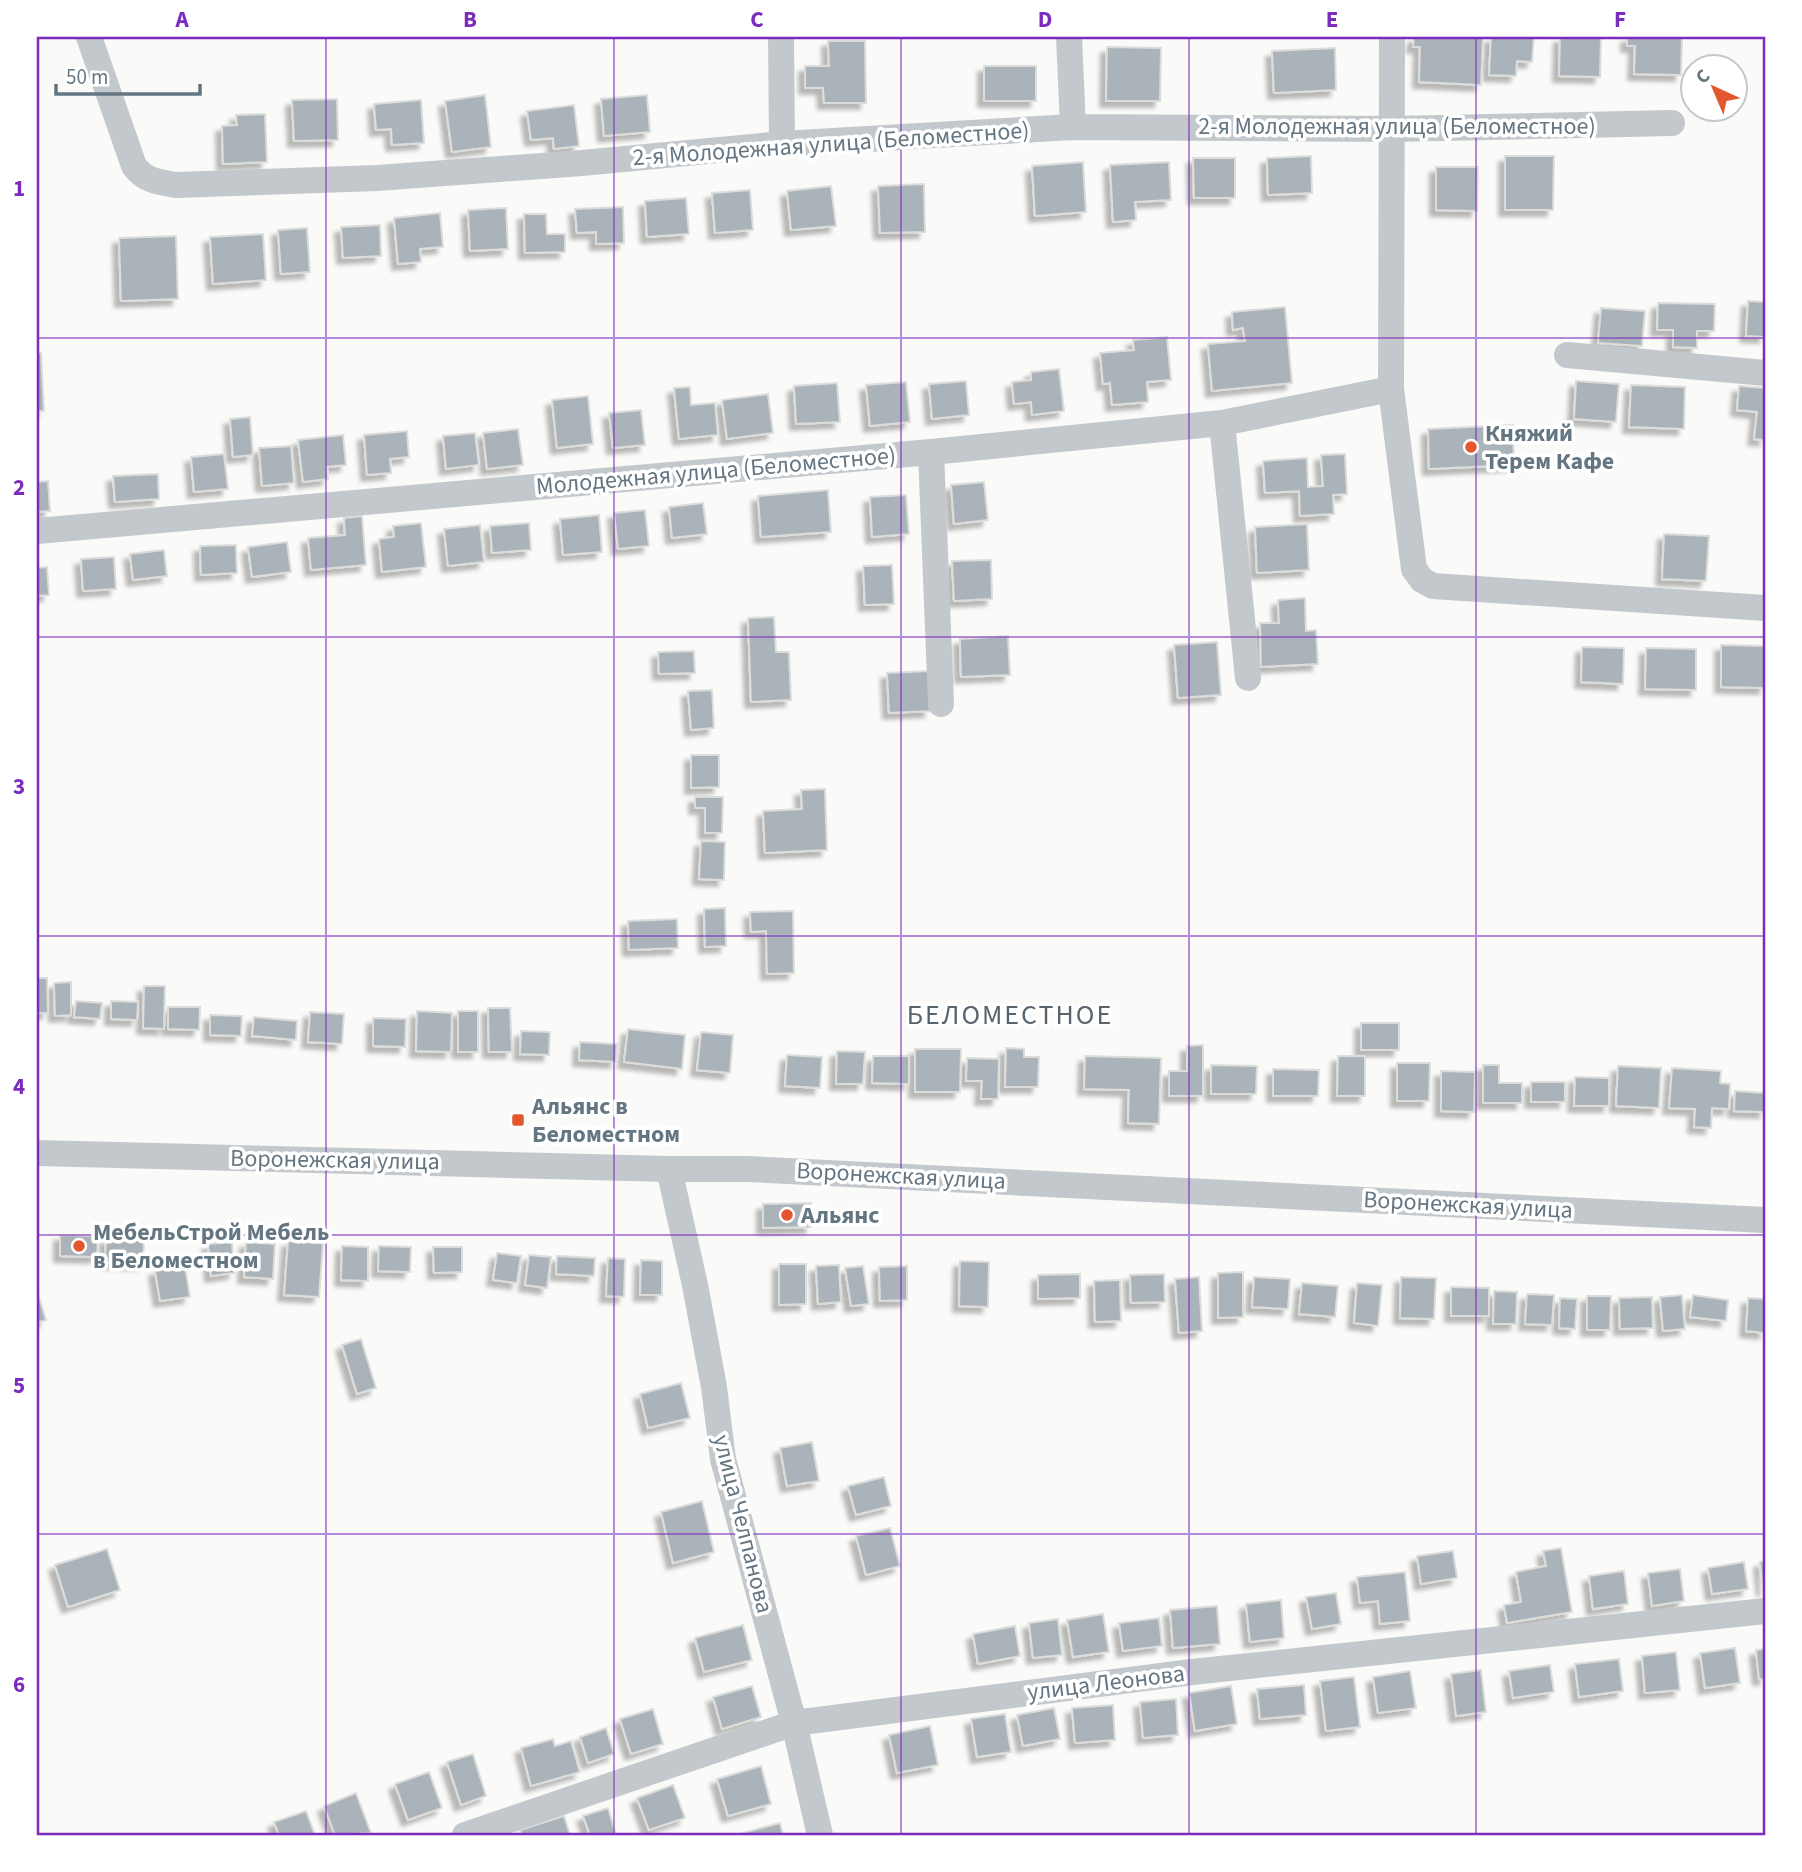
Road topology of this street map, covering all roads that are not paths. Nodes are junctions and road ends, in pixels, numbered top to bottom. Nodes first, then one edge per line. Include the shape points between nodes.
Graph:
1 (89, 37) edge
2 (781, 37) edge
3 (1069, 37) edge
4 (1392, 37) edge
5 (1672, 123) dead end
6 (1073, 127) junction
7 (1392, 129) junction
8 (782, 144) junction
9 (1567, 355) dead end
10 (1765, 373) edge
11 (1391, 389) junction
12 (1222, 423) junction
13 (931, 452) junction
14 (37, 531) edge
15 (1765, 608) edge
16 (1248, 678) dead end
17 (941, 704) dead end
18 (37, 1153) edge
19 (669, 1169) junction
20 (1765, 1220) edge
21 (1765, 1611) edge
22 (794, 1723) junction
23 (465, 1835) edge
24 (820, 1835) edge

1 - 8 street, 2-я Молодежная улица (Беломестное) via 134,166 150,181 176,185 376,178
2 - 8 street
3 - 6 street
4 - 7 street
5 - 7 street, 2-я Молодежная улица (Беломестное)
6 - 7 street, 2-я Молодежная улица (Беломестное)
6 - 8 street, 2-я Молодежная улица (Беломестное)
7 - 11 street
9 - 10 street
11 - 12 street, Молодежная улица (Беломестное)
11 - 15 street via 1414,569 1427,584
12 - 13 street, Молодежная улица (Беломестное)
12 - 16 street
13 - 14 street, Молодежная улица (Беломестное)
13 - 17 street
18 - 19 street, Воронежская улица
19 - 20 street, Воронежская улица via 748,1168
19 - 22 street, улица Челпанова via 698,1297 723,1459
21 - 22 street, улица Леонова via 1192,1672
22 - 23 street, улица Леонова
22 - 24 street, улица Челпанова

